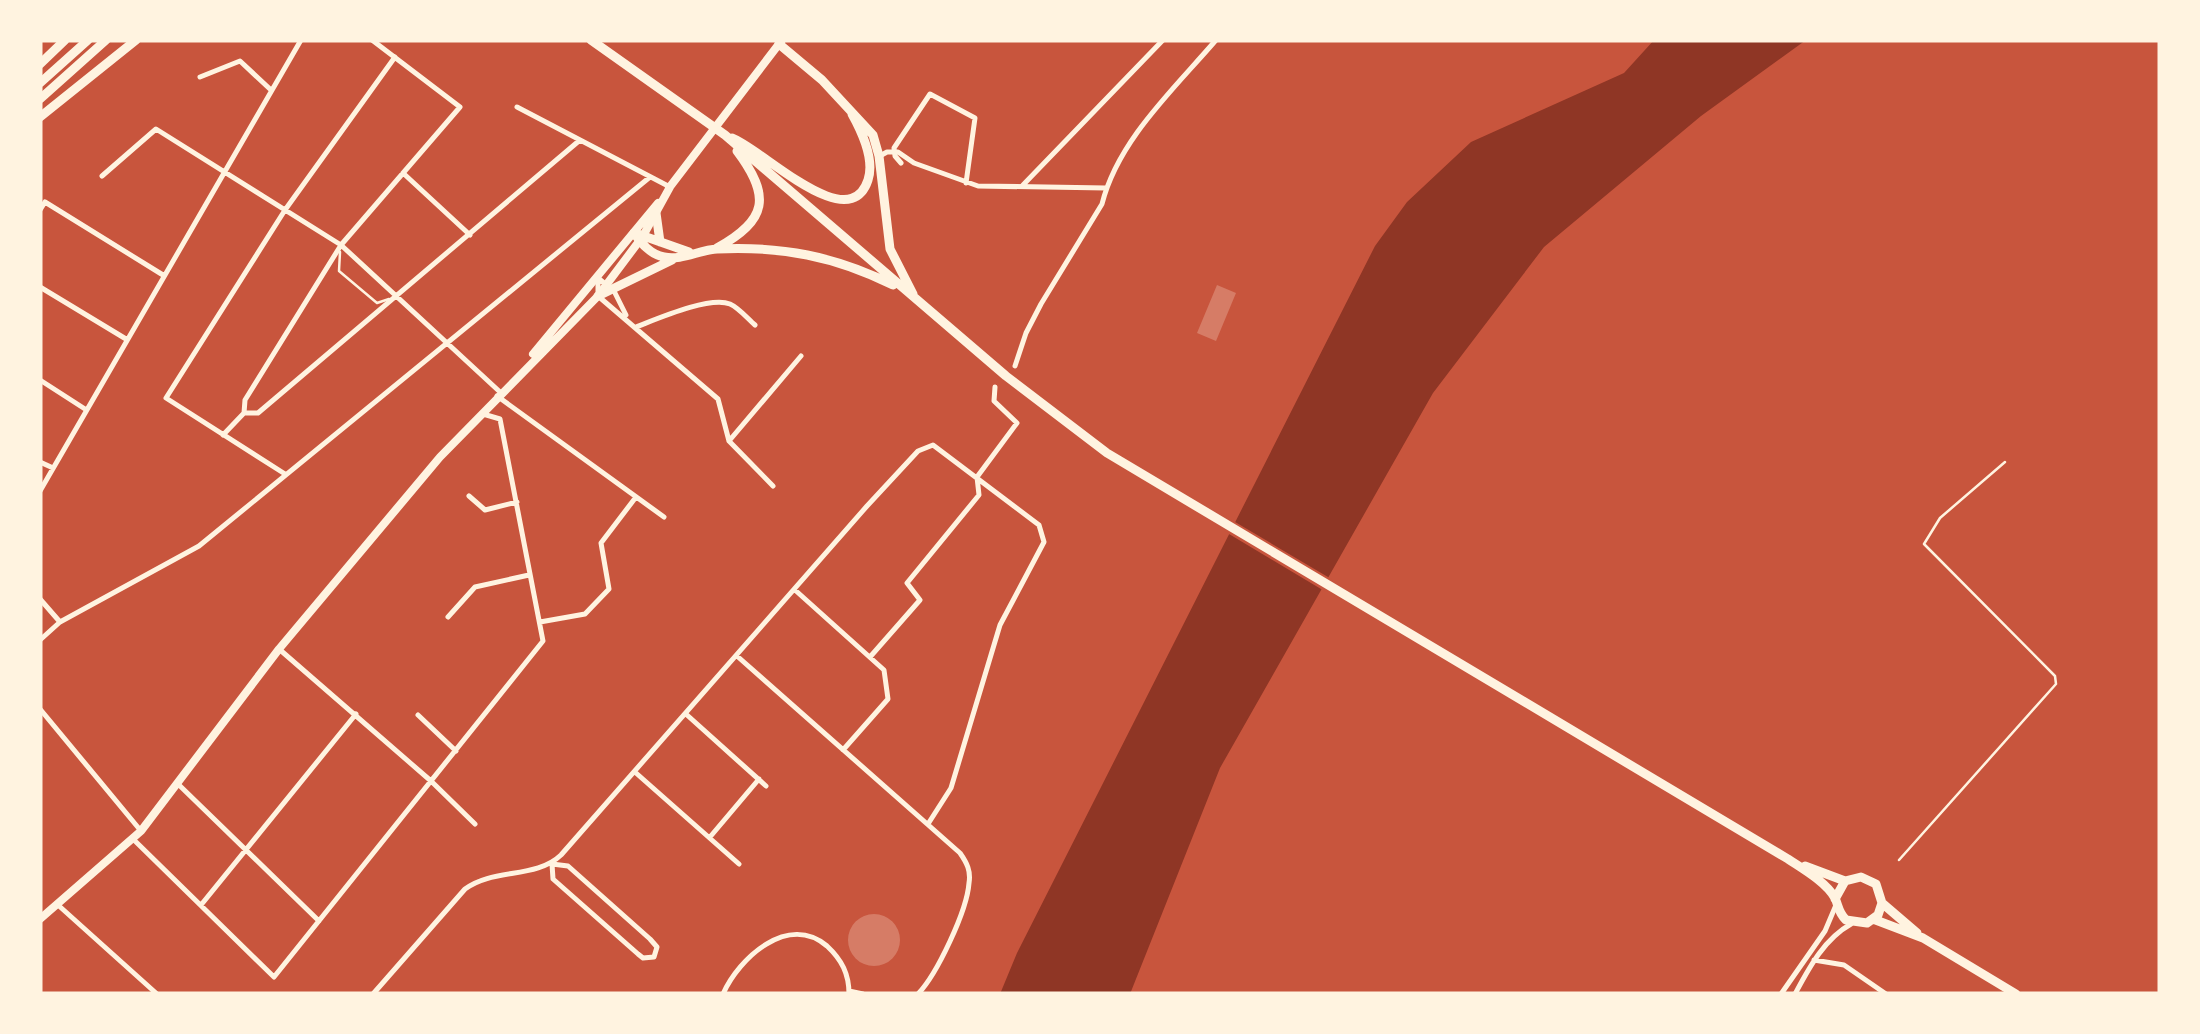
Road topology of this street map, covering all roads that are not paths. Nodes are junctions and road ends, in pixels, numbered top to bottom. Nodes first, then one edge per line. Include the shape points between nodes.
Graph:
1 (65, 40) edge
2 (88, 40) edge
3 (106, 40) edge
4 (136, 40) edge
5 (302, 40) edge
6 (372, 40) edge
7 (591, 40) edge
8 (1163, 40) edge
9 (1216, 40) edge
10 (780, 42) edge
11 (395, 58) junction
12 (40, 64) edge
13 (200, 77) dead end
14 (40, 83) edge
15 (271, 90) junction
16 (40, 100) edge
17 (517, 107) dead end
18 (40, 118) edge
19 (725, 135) junction
20 (580, 140) junction
21 (893, 152) junction
22 (876, 162) junction
23 (901, 163) junction
24 (914, 163) junction
25 (224, 170) junction
26 (403, 174) junction
27 (102, 176) dead end
28 (650, 177) junction
29 (966, 183) junction
30 (670, 186) junction
31 (1021, 187) junction
32 (1106, 188) junction
33 (40, 210) edge
34 (285, 210) junction
35 (656, 213) junction
36 (470, 235) junction
37 (639, 237) junction
38 (660, 242) junction
39 (341, 245) junction
40 (714, 249) junction
41 (689, 252) junction
42 (676, 259) junction
43 (162, 276) junction
44 (598, 278) junction
45 (609, 286) junction
46 (40, 287) edge
47 (598, 296) junction
48 (912, 296) junction
49 (398, 297) junction
50 (628, 318) junction
51 (755, 324) dead end
52 (636, 326) junction
53 (126, 340) junction
54 (446, 342) junction
55 (801, 356) dead end
56 (1015, 366) dead end
57 (522, 370) junction
58 (40, 380) edge
59 (995, 387) dead end
60 (498, 394) junction
61 (514, 408) junction
62 (85, 409) junction
63 (480, 412) junction
64 (244, 413) junction
65 (500, 420) junction
66 (223, 434) junction
67 (729, 442) junction
68 (40, 462) edge
69 (2005, 462) dead end
70 (53, 468) junction
71 (285, 474) junction
72 (976, 477) junction
73 (773, 486) dead end
74 (40, 491) edge
75 (469, 496) dead end
76 (636, 497) junction
77 (517, 502) junction
78 (664, 518) dead end
79 (529, 575) junction
80 (796, 590) junction
81 (40, 599) edge
82 (448, 617) dead end
83 (60, 622) junction
84 (540, 622) junction
85 (40, 640) edge
86 (279, 649) junction
87 (737, 656) junction
88 (870, 657) junction
89 (40, 709) edge
90 (356, 714) junction
91 (418, 715) dead end
92 (687, 716) junction
93 (843, 750) junction
94 (456, 751) junction
95 (636, 772) junction
96 (758, 779) junction
97 (432, 781) junction
98 (178, 784) junction
99 (766, 786) dead end
100 (475, 824) dead end
101 (928, 824) junction
102 (141, 831) junction
103 (710, 837) junction
104 (133, 838) junction
105 (247, 849) junction
106 (1788, 859) junction
107 (1899, 860) dead end
108 (552, 864) junction
109 (739, 864) dead end
110 (1845, 882) junction
111 (1836, 902) junction
112 (1882, 904) junction
113 (58, 905) junction
114 (201, 905) junction
115 (40, 919) edge
116 (1873, 919) junction
117 (319, 921) junction
118 (1852, 923) junction
119 (1923, 938) junction
120 (1814, 960) junction
121 (1986, 974) junction
122 (147, 991) edge
123 (849, 992) edge
124 (157, 994) edge
125 (373, 994) edge
126 (722, 994) edge
127 (863, 994) edge
128 (918, 994) edge
129 (1782, 994) edge
130 (1795, 994) edge
131 (1886, 994) edge
132 (2016, 994) edge
133 (2028, 994) edge

1 - 12 main road
2 - 14 main road
3 - 16 main road
4 - 18 main road
5 - 15 street
6 - 11 street
7 - 19 main road
8 - 31 street
9 - 32 street via 1140,129
10 - 22 main road via 846,103
10 - 30 street
11 - 26 street via 460,107
11 - 34 street
13 - 15 street via 240,61
15 - 25 street
17 - 20 street
19 - 22 main road via 834,201 860,193
19 - 40 main road via 759,184 761,199 746,230
19 - 48 main road
20 - 28 street
20 - 36 street
21 - 22 street
21 - 23 street
21 - 24 street
21 - 29 street via 930,94 974,118
22 - 23 street
22 - 48 main road via 890,250
23 - 24 street
24 - 29 street
25 - 27 street via 156,129
25 - 34 street
25 - 43 street
26 - 36 street
26 - 39 street
28 - 30 street
28 - 54 street
29 - 31 street
30 - 35 street
30 - 37 street
31 - 32 street
32 - 56 street
33 - 43 street via 44,202
34 - 39 street
34 - 66 street via 166,398
35 - 37 street
35 - 38 main road
36 - 49 street
37 - 38 main road
37 - 42 main road via 659,256
37 - 44 street
37 - 45 street
38 - 41 main road
39 - 49 street
39 - 49 lane via 338,271 378,303
39 - 64 street via 245,400
40 - 41 main road
40 - 48 main road via 830,258
41 - 42 main road
42 - 45 main road
43 - 53 street
44 - 45 street
44 - 47 street
44 - 57 street
45 - 47 main road
45 - 50 street
46 - 53 street
47 - 50 street
47 - 57 street
48 - 106 main road via 1107,453
49 - 54 street
49 - 64 street via 258,413
50 - 52 street
51 - 52 street via 731,304 718,303
52 - 67 street via 718,399
53 - 62 street
54 - 60 street
54 - 71 street
55 - 67 street
57 - 60 street
58 - 62 street
59 - 72 street via 994,400 1016,423
60 - 61 street
60 - 63 street
61 - 65 street
61 - 76 street
62 - 70 street
63 - 65 street
63 - 86 street
64 - 66 street
65 - 77 street
66 - 71 street
67 - 73 street
68 - 70 street
69 - 107 lane via 1940,518 1924,544 2056,684
70 - 74 street
71 - 83 street via 199,546
72 - 80 street via 933,445 918,451
72 - 88 street via 979,495 907,583 920,600
72 - 101 street via 1039,525 1044,542 1000,624 951,788
75 - 77 street via 485,510
76 - 78 street
76 - 84 street via 602,543 609,589 585,614
77 - 79 street
79 - 82 street via 475,587
79 - 84 street
80 - 87 street
80 - 88 street
81 - 83 street
83 - 85 street
84 - 94 street via 543,641
86 - 90 street
86 - 98 street
87 - 92 street
87 - 93 street
88 - 93 street via 884,670 888,699
89 - 102 street
90 - 97 street
90 - 105 street
91 - 94 street
92 - 95 street
92 - 96 street
93 - 101 street
94 - 97 street
95 - 103 street
95 - 108 street
96 - 99 street
96 - 103 street
97 - 100 street
97 - 117 street
98 - 102 street
98 - 105 street
101 - 128 street via 960,853 970,881 934,978
102 - 104 street
103 - 109 street
104 - 113 street
104 - 114 street
105 - 114 street
105 - 117 street
106 - 110 main road
106 - 111 main road
108 - 108 street via 553,879 638,954 654,957 650,938 568,866
108 - 125 street via 480,877
110 - 111 main road
110 - 112 main road via 1872,880
111 - 118 main road
111 - 129 street via 1825,931
112 - 116 main road
112 - 119 main road
113 - 115 street
113 - 122 street
114 - 117 street via 274,977
116 - 118 main road
116 - 119 main road
118 - 120 street
119 - 121 main road
120 - 130 street
120 - 131 street via 1844,965
121 - 132 main road
121 - 133 main road
122 - 124 street
123 - 126 street via 838,956 820,940 799,934 759,949
123 - 127 street

